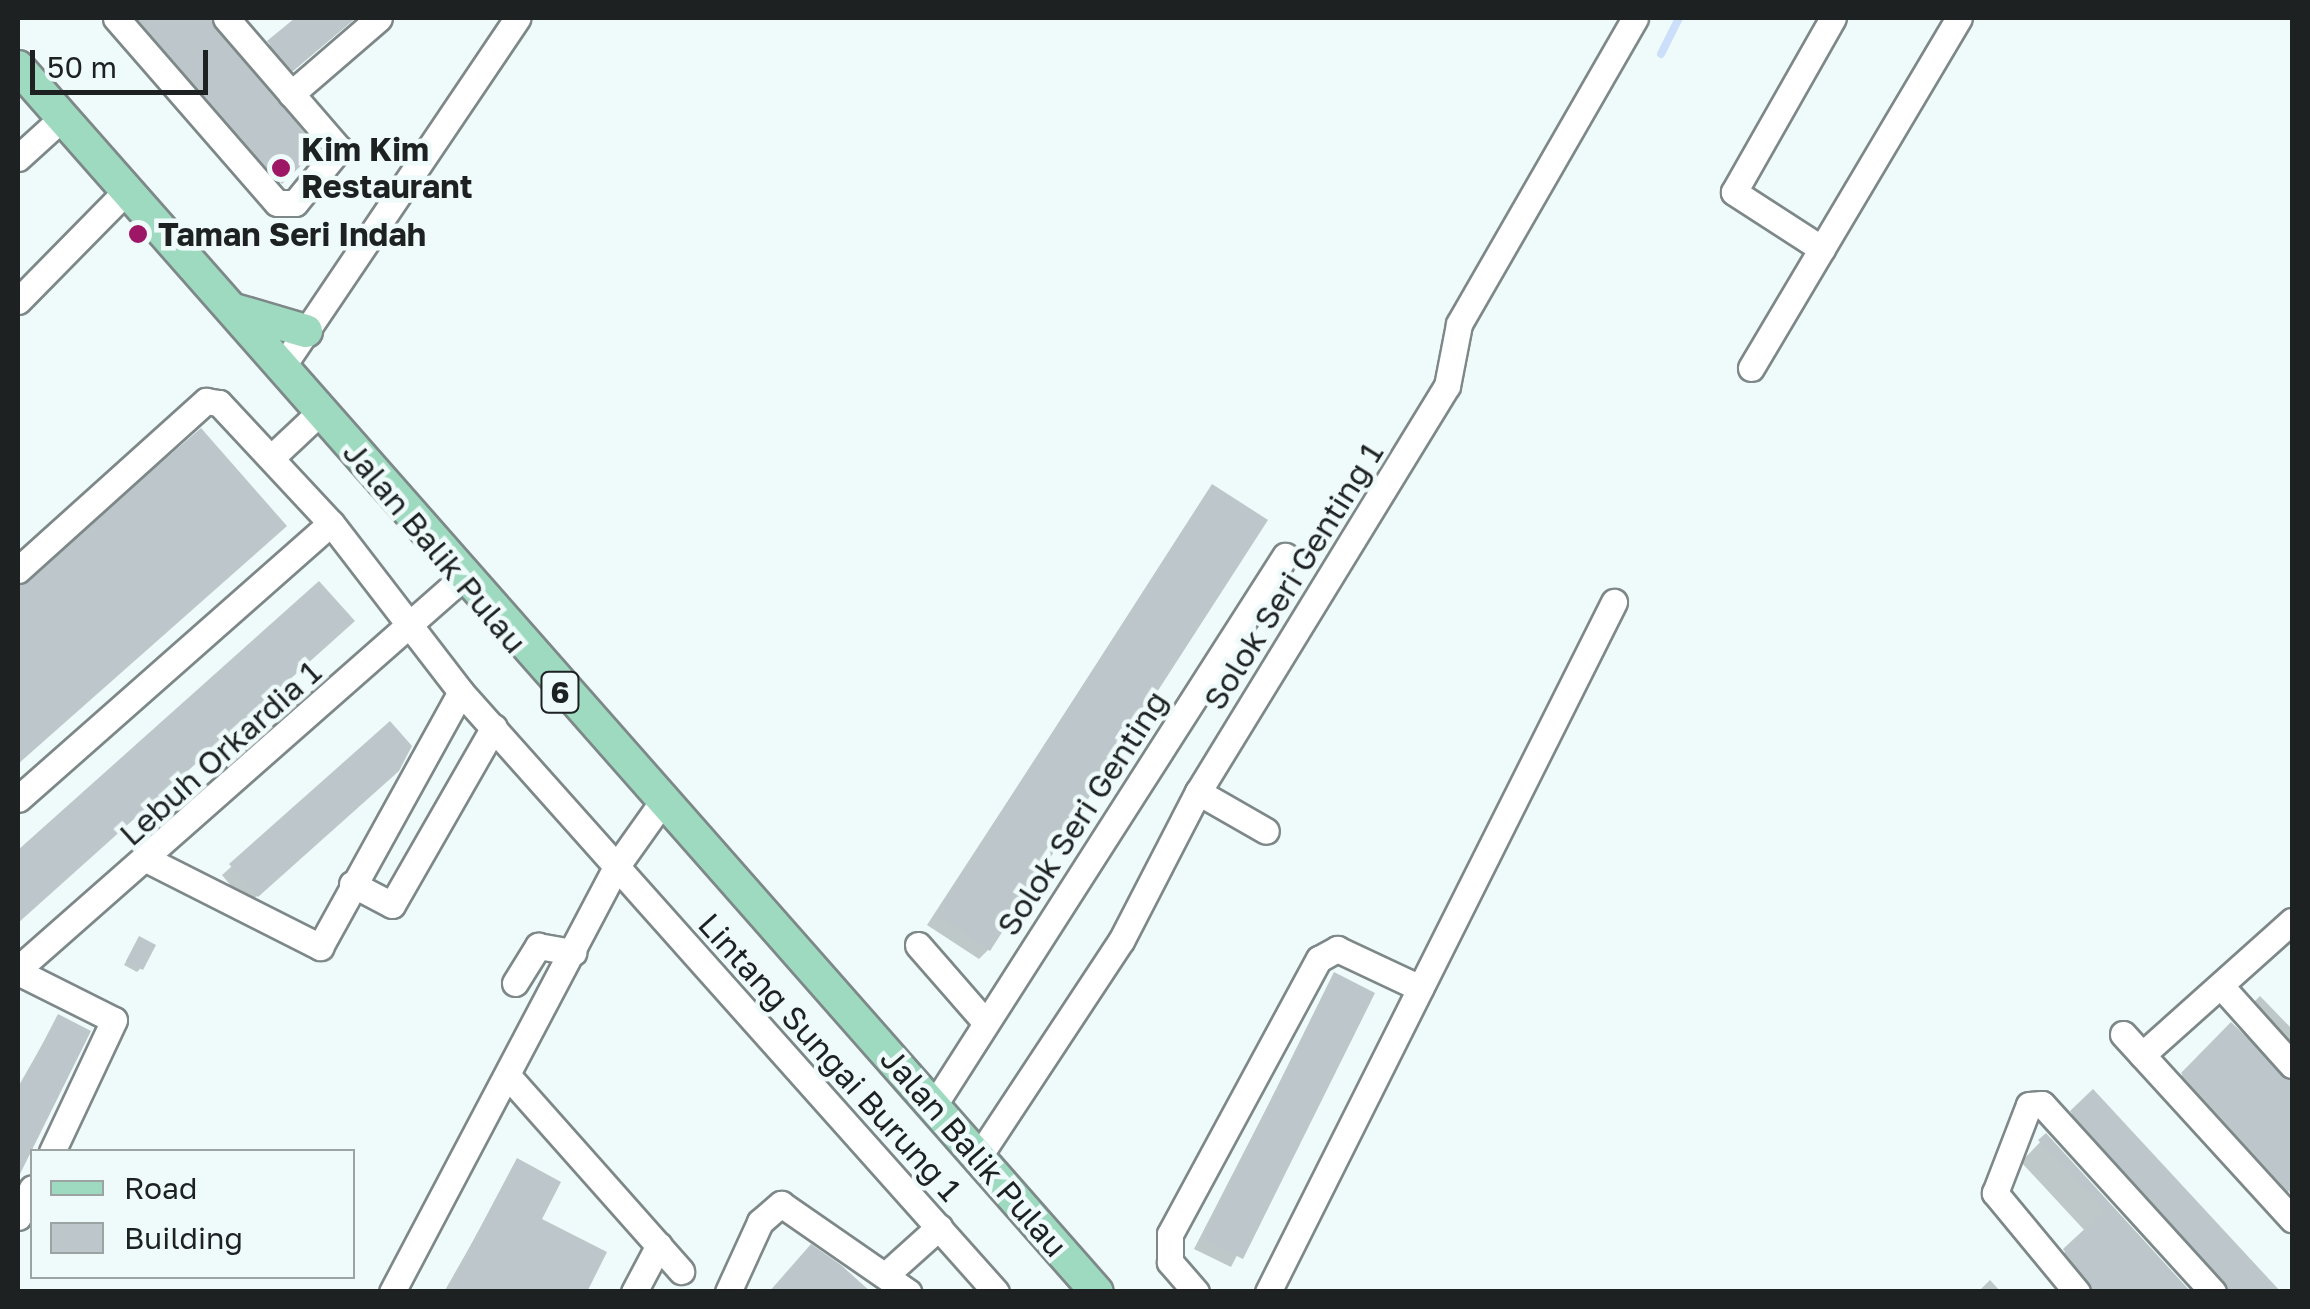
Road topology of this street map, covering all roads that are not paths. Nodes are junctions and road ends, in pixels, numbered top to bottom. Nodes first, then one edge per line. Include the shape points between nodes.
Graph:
1 (116, 18) edge
2 (226, 18) edge
3 (380, 18) edge
4 (517, 18) edge
5 (1634, 18) edge
6 (1833, 18) edge
7 (1959, 18) edge
8 (18, 36) edge
9 (35, 90) edge
10 (292, 94) junction
11 (18, 158) edge
12 (126, 190) junction
13 (1822, 248) junction
14 (18, 301) edge
15 (234, 309) junction
16 (306, 331) junction
17 (282, 367) junction
18 (1751, 368) dead end
19 (320, 412) junction
20 (272, 456) junction
21 (331, 523) junction
22 (1285, 556) dead end
23 (18, 570) edge
24 (460, 579) junction
25 (1614, 602) dead end
26 (410, 624) junction
27 (461, 692) junction
28 (494, 727) junction
29 (1198, 792) junction
30 (18, 799) edge
31 (660, 806) junction
32 (1266, 831) dead end
33 (150, 861) junction
34 (616, 867) junction
35 (352, 884) junction
36 (2290, 922) edge
37 (918, 944) dead end
38 (574, 952) junction
39 (18, 970) edge
40 (515, 983) dead end
41 (2221, 986) junction
42 (1420, 988) junction
43 (986, 1023) junction
44 (2123, 1034) dead end
45 (2142, 1055) junction
46 (2292, 1065) edge
47 (508, 1076) junction
48 (934, 1105) junction
49 (53, 1149) edge
50 (980, 1156) junction
51 (30, 1192) edge
52 (18, 1217) edge
53 (2292, 1219) edge
54 (938, 1227) junction
55 (659, 1245) junction
56 (682, 1271) dead end
57 (890, 1272) junction
58 (392, 1292) edge
59 (634, 1292) edge
60 (728, 1292) edge
61 (908, 1292) edge
62 (996, 1292) edge
63 (1096, 1292) edge
64 (1196, 1292) edge
65 (1268, 1292) edge
66 (2077, 1292) edge
67 (2213, 1292) edge

1 - 10 street via 277,202 295,203 339,149
2 - 10 street
3 - 10 street
4 - 16 street
5 - 29 street, Solok Seri Genting 1 via 1459,324 1447,386
6 - 13 street via 1734,192
7 - 13 street
8 - 9 main road, Jalan Balik Pulau
9 - 11 street
9 - 12 main road, Jalan Balik Pulau / 6
12 - 14 street
12 - 15 main road, Jalan Balik Pulau / 6
13 - 18 street
15 - 16 main road
15 - 17 main road, Jalan Balik Pulau / 6
16 - 17 street
17 - 19 main road, Jalan Balik Pulau / 6
19 - 20 street
19 - 24 main road, Jalan Balik Pulau / 6
20 - 21 street, Lintang Sungai Burung 1
20 - 23 street, Lintang Sungai Burung 1 via 219,402 206,402
21 - 26 street, Lintang Sungai Burung 1
21 - 30 street
22 - 43 street, Solok Seri Genting
24 - 26 street, Lebuh Orkardia 1
24 - 31 main road, Jalan Balik Pulau / 6
25 - 42 street
26 - 27 street, Lintang Sungai Burung 1
26 - 33 street, Lebuh Orkardia 1
27 - 28 street, Lintang Sungai Burung 1
27 - 35 street
28 - 34 street, Lintang Sungai Burung 1
28 - 35 street via 392,905
29 - 32 street
29 - 50 street, Solok Seri Genting 1 via 1120,940
31 - 34 street
31 - 48 main road, Jalan Balik Pulau / 6
33 - 35 street via 320,947
33 - 39 street, Lebuh Orkardia 1
34 - 38 street
34 - 54 street, Lintang Sungai Burung 1
36 - 41 street
37 - 43 street
38 - 40 street via 538,946
38 - 47 street
39 - 49 street via 114,1020
41 - 45 street
41 - 46 street
42 - 64 street via 1337,949 1319,958 1170,1234 1170,1262
42 - 65 street
43 - 48 street, Solok Seri Genting
44 - 45 street
45 - 53 street
47 - 55 street
47 - 58 street
48 - 50 main road, Jalan Balik Pulau / 6
50 - 63 main road, Jalan Balik Pulau / 6
51 - 52 street
54 - 57 street
54 - 62 street, Lintang Sungai Burung 1
55 - 56 street
55 - 59 street
57 - 60 street via 781,1204 760,1222
57 - 61 street
66 - 67 street via 1996,1198 2025,1108 2042,1104

